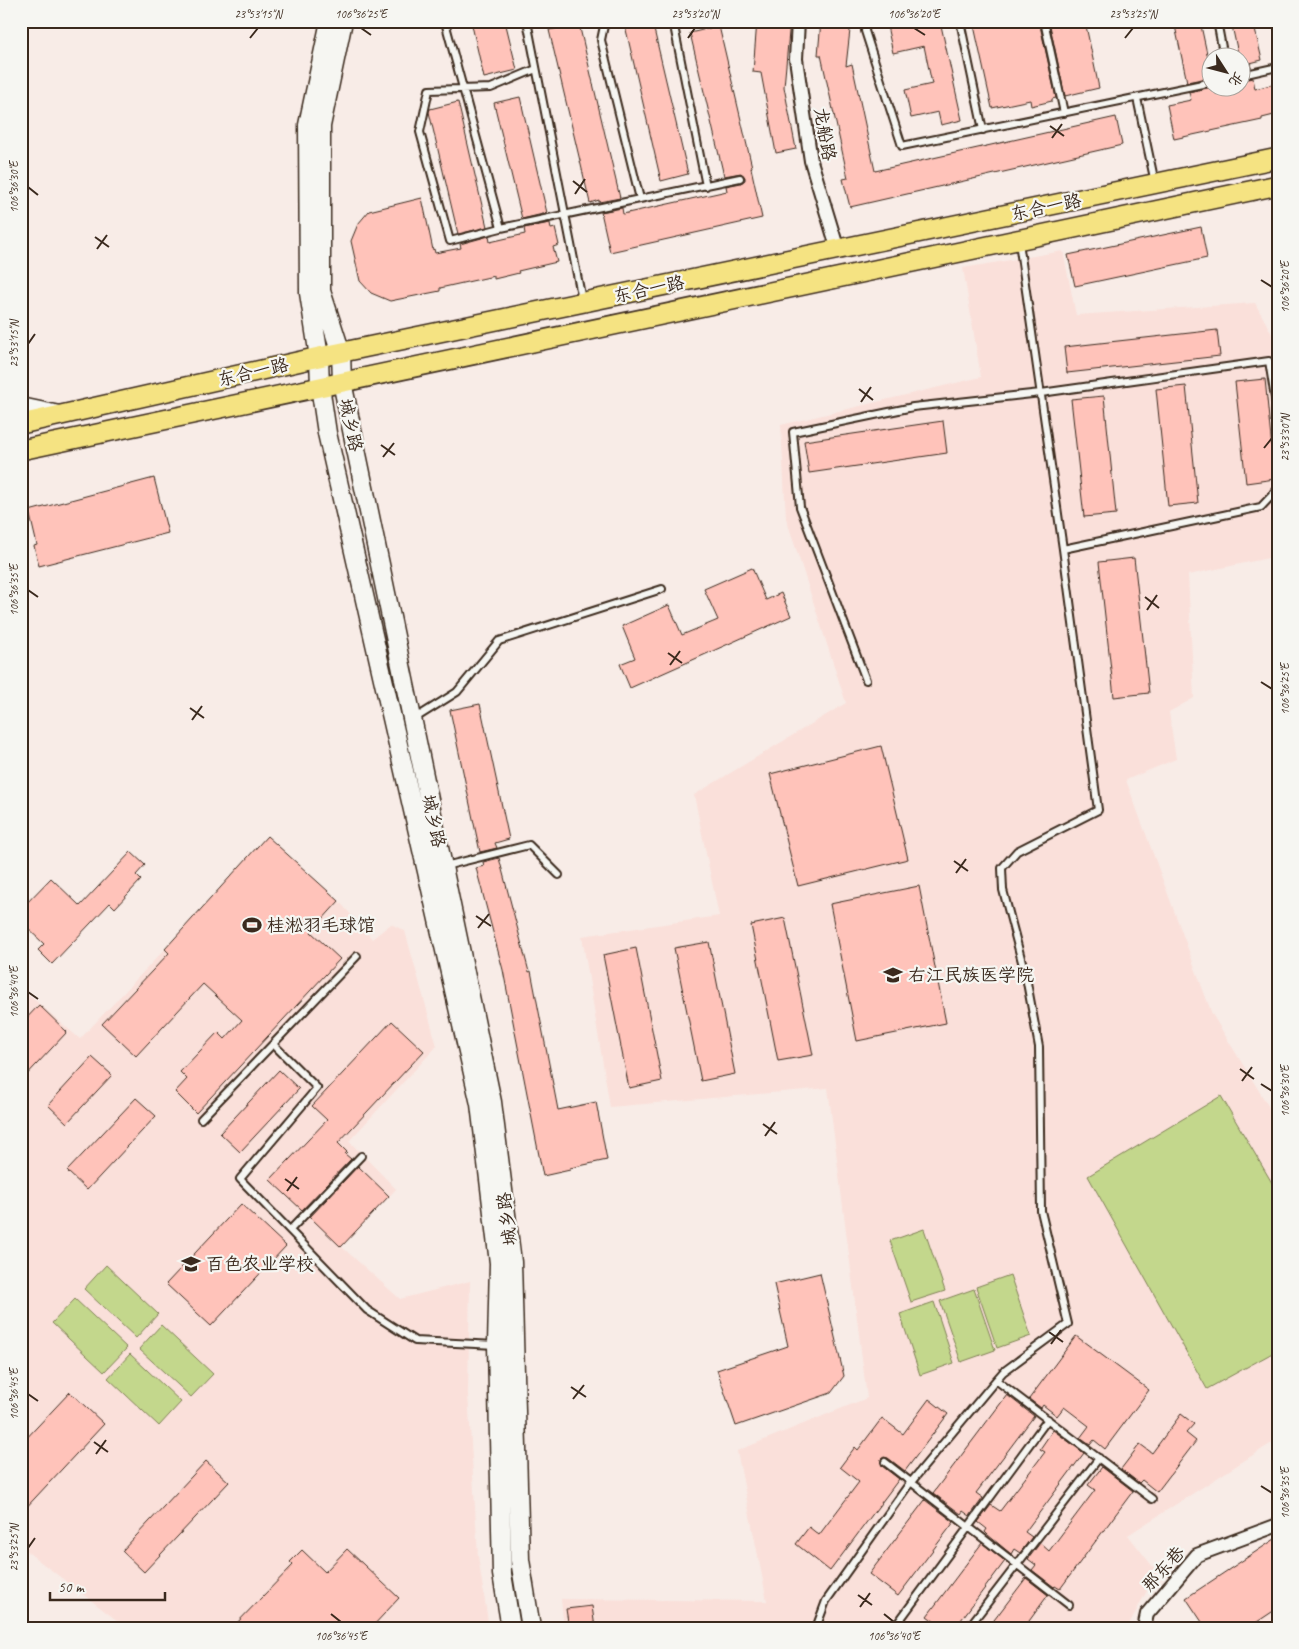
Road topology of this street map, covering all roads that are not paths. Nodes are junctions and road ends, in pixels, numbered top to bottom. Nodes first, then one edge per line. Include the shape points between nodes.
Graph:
1 (330, 21) edge
2 (343, 21) edge
3 (527, 21) edge
4 (605, 21) edge
5 (673, 21) edge
6 (798, 21) edge
7 (866, 21) edge
8 (960, 21) edge
9 (1044, 21) edge
10 (1217, 21) edge
11 (1277, 21) edge
12 (445, 22) dead end
13 (1278, 27) edge
14 (1222, 48) edge
15 (1278, 67) edge
16 (536, 69) junction
17 (1252, 73) edge
18 (1202, 84) edge
19 (463, 89) junction
20 (1137, 98) junction
21 (1064, 113) junction
22 (983, 130) junction
23 (1278, 158) edge
24 (740, 178) dead end
25 (1156, 184) junction
26 (1278, 185) edge
27 (706, 186) junction
28 (640, 199) junction
29 (565, 215) junction
30 (500, 228) junction
31 (1019, 238) junction
32 (838, 250) junction
33 (583, 303) junction
34 (341, 353) junction
35 (319, 357) junction
36 (342, 382) junction
37 (320, 386) junction
38 (1041, 394) junction
39 (21, 408) edge
40 (60, 415) junction
41 (1278, 417) edge
42 (21, 424) edge
43 (21, 450) edge
44 (1278, 489) edge
45 (1063, 549) junction
46 (662, 589) dead end
47 (866, 680) dead end
48 (413, 720) junction
49 (444, 866) junction
50 (559, 875) dead end
51 (357, 956) dead end
52 (273, 1044) junction
53 (201, 1118) dead end
54 (361, 1156) dead end
55 (290, 1230) junction
56 (514, 1339) junction
57 (497, 1345) junction
58 (996, 1380) junction
59 (1048, 1419) junction
60 (1099, 1458) junction
61 (885, 1462) dead end
62 (911, 1483) junction
63 (1152, 1498) dead end
64 (1278, 1525) edge
65 (968, 1527) junction
66 (1017, 1565) junction
67 (1068, 1605) dead end
68 (897, 1624) dead end
69 (511, 1628) edge
70 (531, 1628) edge
71 (816, 1628) edge
72 (968, 1628) edge
73 (1144, 1628) edge

1 - 35 main road, 城乡路 via 308,125 309,293
2 - 34 main road, 城乡路 via 321,126 321,291
3 - 16 lane
4 - 28 lane via 601,40
5 - 27 lane
6 - 32 street, 龙船路 via 796,59 811,161
7 - 22 lane via 865,31 902,146
8 - 22 lane
9 - 21 lane
10 - 14 lane
11 - 13 lane
12 - 19 lane
15 - 17 lane
16 - 19 lane via 490,88
16 - 29 lane
18 - 20 lane
19 - 30 lane
19 - 30 lane via 429,90 420,132 427,159 450,241
20 - 21 lane
20 - 25 lane
21 - 22 lane
23 - 25 main road, 东合一路
24 - 27 lane
25 - 32 main road, 东合一路
26 - 31 main road, 东合一路
27 - 28 lane
28 - 29 lane
29 - 30 lane
29 - 33 lane
31 - 36 main road, 东合一路
31 - 38 lane
32 - 33 main road, 东合一路
33 - 34 main road, 东合一路
34 - 35 main road, 东合一路
34 - 36 main road, 城乡路
35 - 37 main road, 城乡路
35 - 40 main road, 东合一路
36 - 37 main road, 东合一路
36 - 48 main road, 城乡路
37 - 43 main road, 东合一路
37 - 57 main road, 城乡路 via 327,434 480,1104 499,1263
38 - 41 lane via 1269,361
38 - 45 lane
38 - 47 lane via 913,407 793,432 800,507
39 - 40 main road
40 - 42 main road, 东合一路
44 - 45 lane via 1261,507
45 - 58 lane via 1098,810 1017,851 1002,868 1003,890 1026,977 1039,1047 1042,1211 1068,1324
46 - 48 lane via 499,641 457,692
48 - 49 main road, 城乡路
49 - 50 lane via 529,845
49 - 56 main road, 城乡路 via 492,1102 512,1262
51 - 52 lane
52 - 53 lane
52 - 55 lane via 317,1088 240,1179
54 - 55 lane
55 - 57 lane via 367,1310 415,1341
56 - 57 lane
56 - 70 main road, 城乡路 via 520,1560
57 - 69 main road, 城乡路 via 502,1574
58 - 59 lane
58 - 62 lane
59 - 60 lane
59 - 65 lane
60 - 63 lane
60 - 66 lane
61 - 62 lane
62 - 65 lane
62 - 71 lane via 826,1601
64 - 73 street, 那东巷 via 1197,1555 1147,1614
65 - 66 lane
65 - 68 lane
66 - 67 lane
66 - 72 lane

